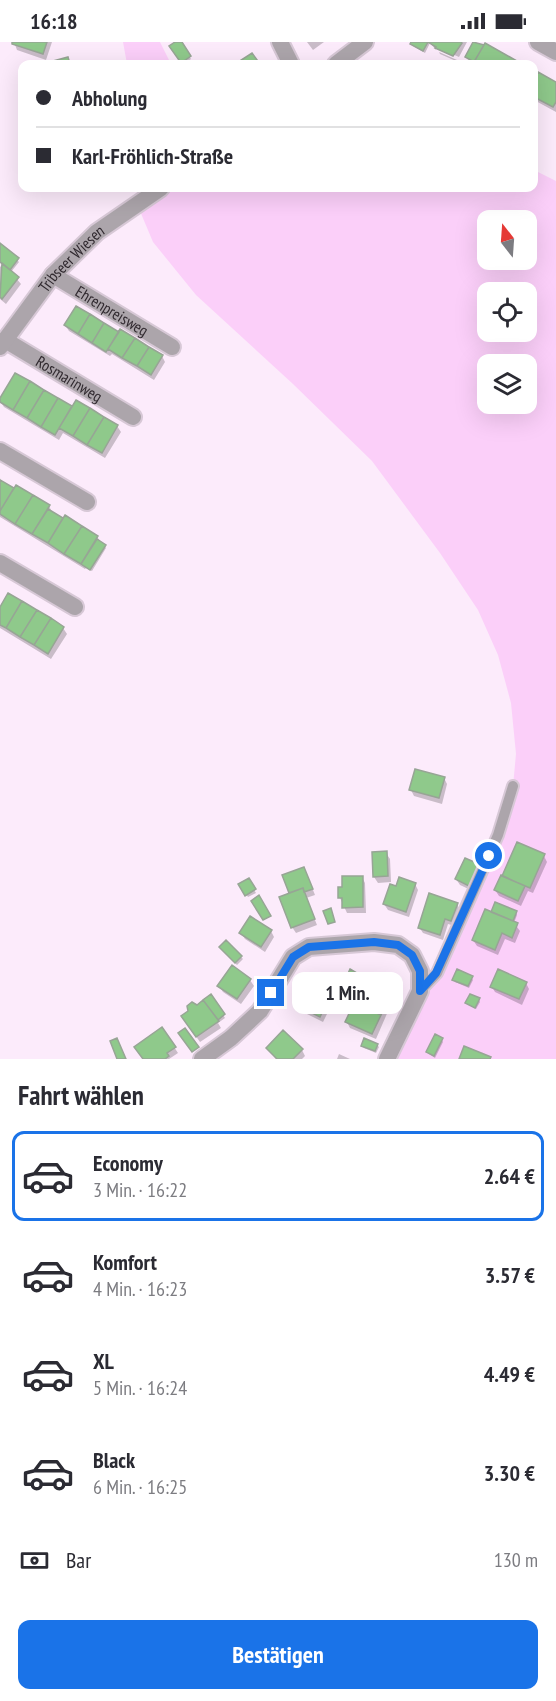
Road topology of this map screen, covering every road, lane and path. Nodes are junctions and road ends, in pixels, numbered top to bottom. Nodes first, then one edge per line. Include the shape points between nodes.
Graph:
1 (280, 42) edge
2 (366, 42) edge
3 (538, 42) edge
4 (556, 52) edge
5 (289, 60) edge
6 (341, 60) edge
7 (155, 192) edge
8 (52, 275) junction
9 (3, 343) edge
10 (172, 347) dead end
11 (133, 417) dead end
12 (0, 451) edge
13 (87, 502) dead end
14 (0, 563) edge
15 (75, 607) dead end
16 (513, 786) dead end
17 (420, 991) junction
18 (202, 1059) edge
19 (387, 1059) edge

1 - 5 street
2 - 6 street
3 - 4 street
7 - 8 street, Tribseer Wiesen via 97,232
8 - 9 street, Tribseer Wiesen
8 - 10 street, Ehrenpreisweg
9 - 11 street, Rosmarinweg
12 - 13 street
14 - 15 street
16 - 17 lane via 498,835 436,973
17 - 18 street via 420,971 412,955 398,945 374,942 309,947 293,957 260,1011
17 - 19 street

